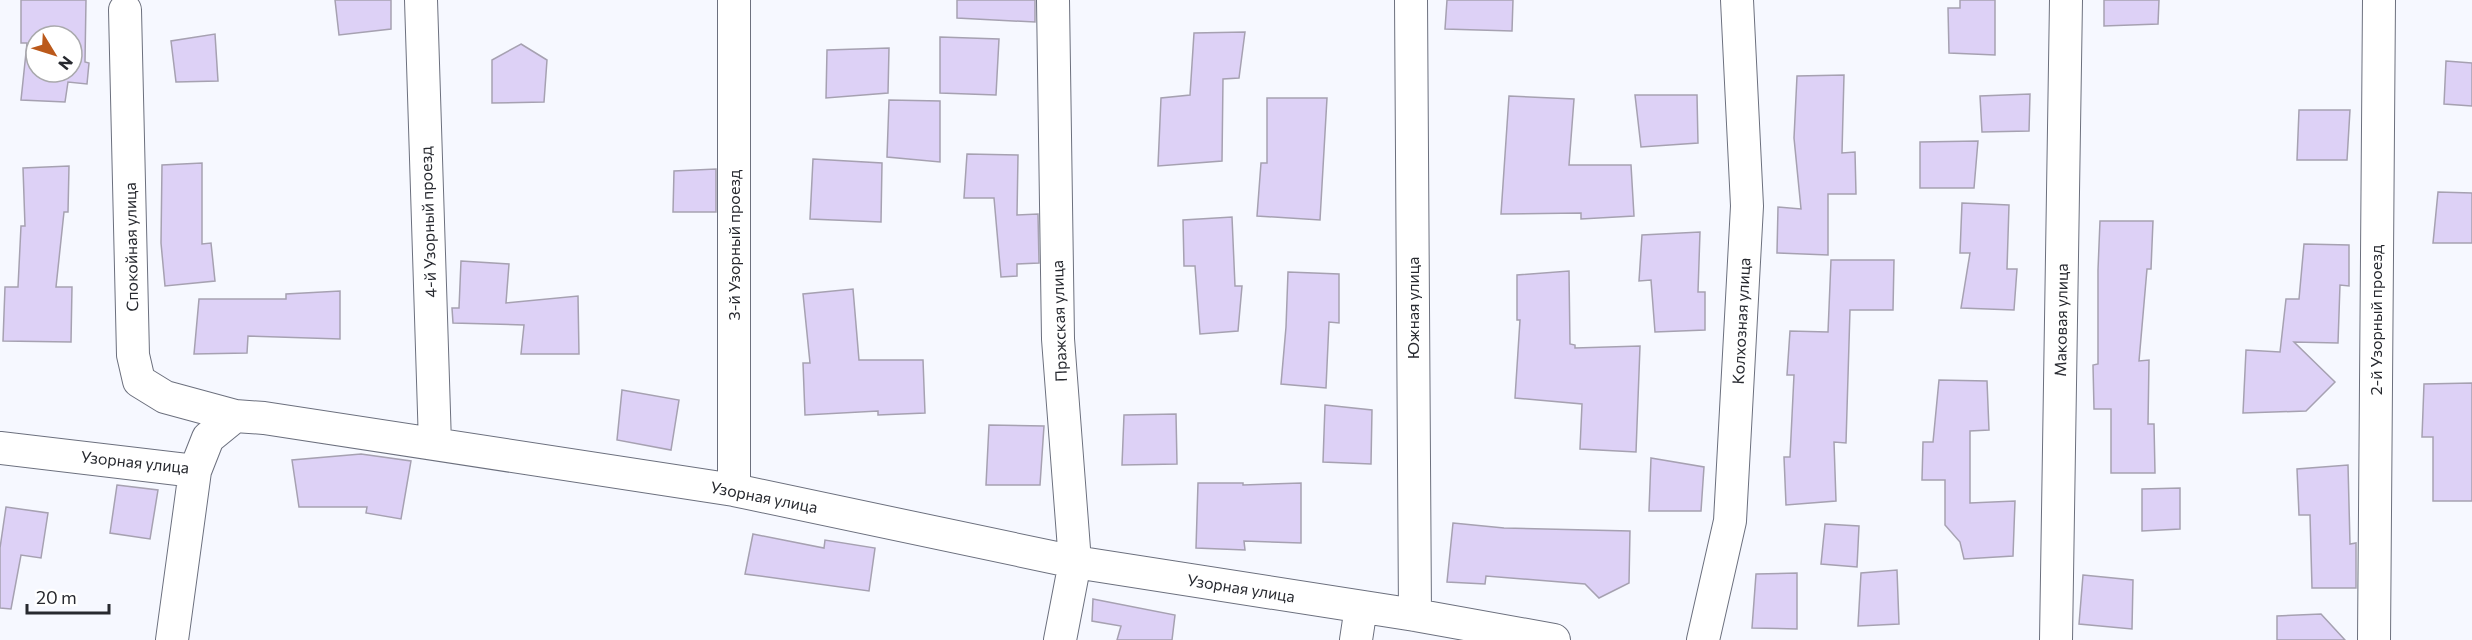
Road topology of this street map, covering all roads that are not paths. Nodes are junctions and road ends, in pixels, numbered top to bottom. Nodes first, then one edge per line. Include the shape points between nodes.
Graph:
1 (421, 0) edge
2 (734, 0) edge
3 (1053, 0) edge
4 (1411, 0) edge
5 (1737, 0) edge
6 (2066, 0) edge
7 (2379, 0) edge
8 (125, 10) dead end
9 (235, 416) junction
10 (435, 444) junction
11 (0, 448) edge
12 (195, 471) junction
13 (734, 490) junction
14 (1075, 562) junction
15 (1361, 607) junction
16 (1415, 615) junction
17 (172, 640) edge
18 (1060, 640) edge
19 (1356, 640) edge
20 (1554, 640) edge
21 (1703, 640) edge
22 (2056, 640) edge
23 (2374, 640) edge

1 - 10 street, 4-й Узорный проезд
2 - 13 street, 3-й Узорный проезд
3 - 14 street, Пражская улица via 1058,339
4 - 16 street, Южная улица
5 - 21 street, Колхозная улица via 1746,229 1730,521
6 - 22 street, Маковая улица
7 - 23 street, 2-й Узорный проезд
8 - 9 street, Спокойная улица via 133,355 139,381 165,397
9 - 10 street, Узорная улица
9 - 12 street, Узорная улица via 208,438
10 - 13 street, Узорная улица
11 - 12 street, Узорная улица
12 - 17 street
13 - 14 street, Узорная улица
14 - 15 street, Узорная улица
14 - 18 street, Пражская улица
15 - 16 street, Узорная улица
15 - 19 street
16 - 20 street, Узорная улица

